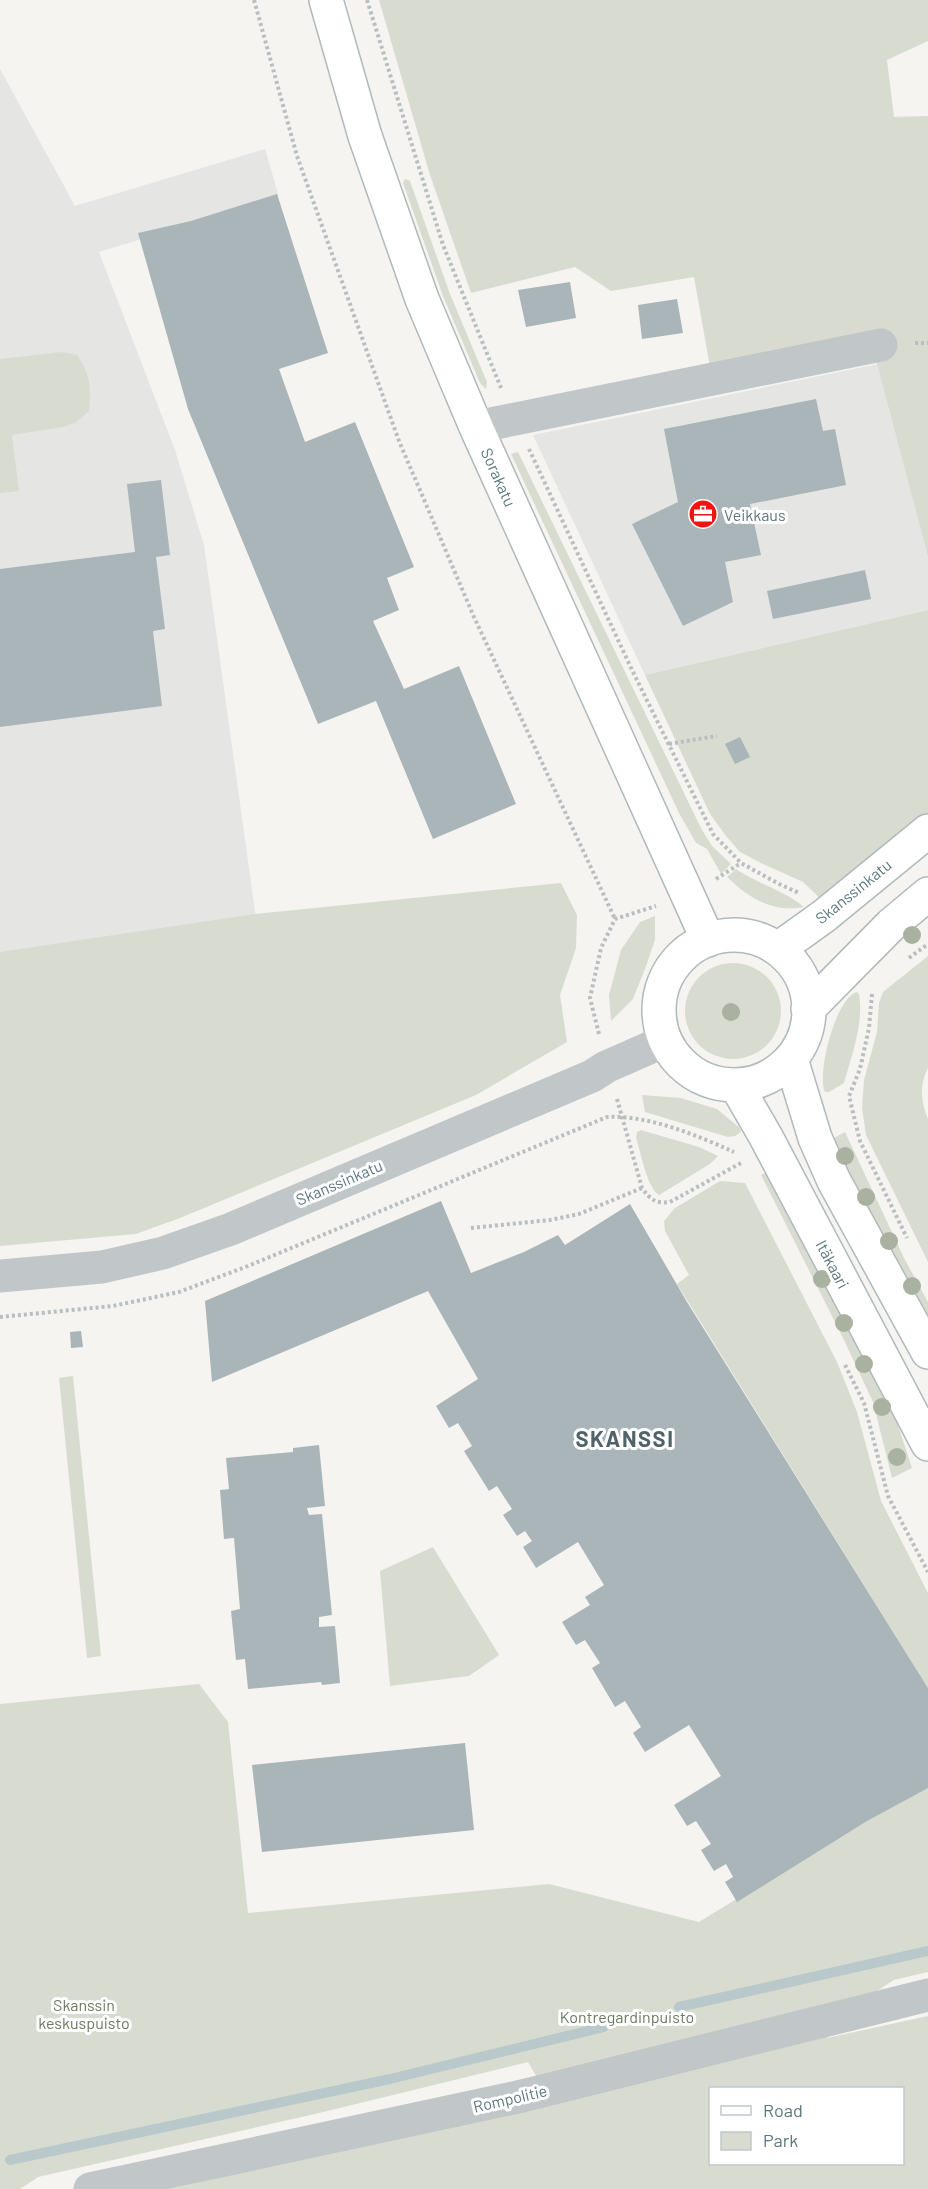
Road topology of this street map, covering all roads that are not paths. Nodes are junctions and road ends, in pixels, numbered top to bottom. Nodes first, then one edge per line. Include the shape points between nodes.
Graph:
1 (326, 0) edge
2 (881, 345) dead end
3 (476, 427) junction
4 (928, 831) edge
5 (928, 894) edge
6 (708, 940) junction
7 (778, 950) junction
8 (808, 1009) junction
9 (665, 1041) junction
10 (791, 1059) junction
11 (736, 1086) junction
12 (0, 1276) edge
13 (928, 1352) edge
14 (928, 1444) edge
15 (928, 1995) edge
16 (90, 2189) edge

1 - 3 street, Sorakatu via 368,147 422,299
2 - 3 street
3 - 6 street, Sorakatu
4 - 7 street, Skanssinkatu
5 - 8 street via 891,925
6 - 7 street via 744,936 762,940
6 - 9 street via 681,957 663,983 658,1014
7 - 8 street via 800,976
8 - 10 street via 805,1036
9 - 11 street via 689,1071 703,1079
9 - 12 street, Skanssinkatu via 592,1076 231,1229 163,1253 102,1267
10 - 11 street via 766,1078
10 - 13 street via 815,1138 834,1180
11 - 14 street, Itäkaari
15 - 16 street, Rompolitie via 522,2096

